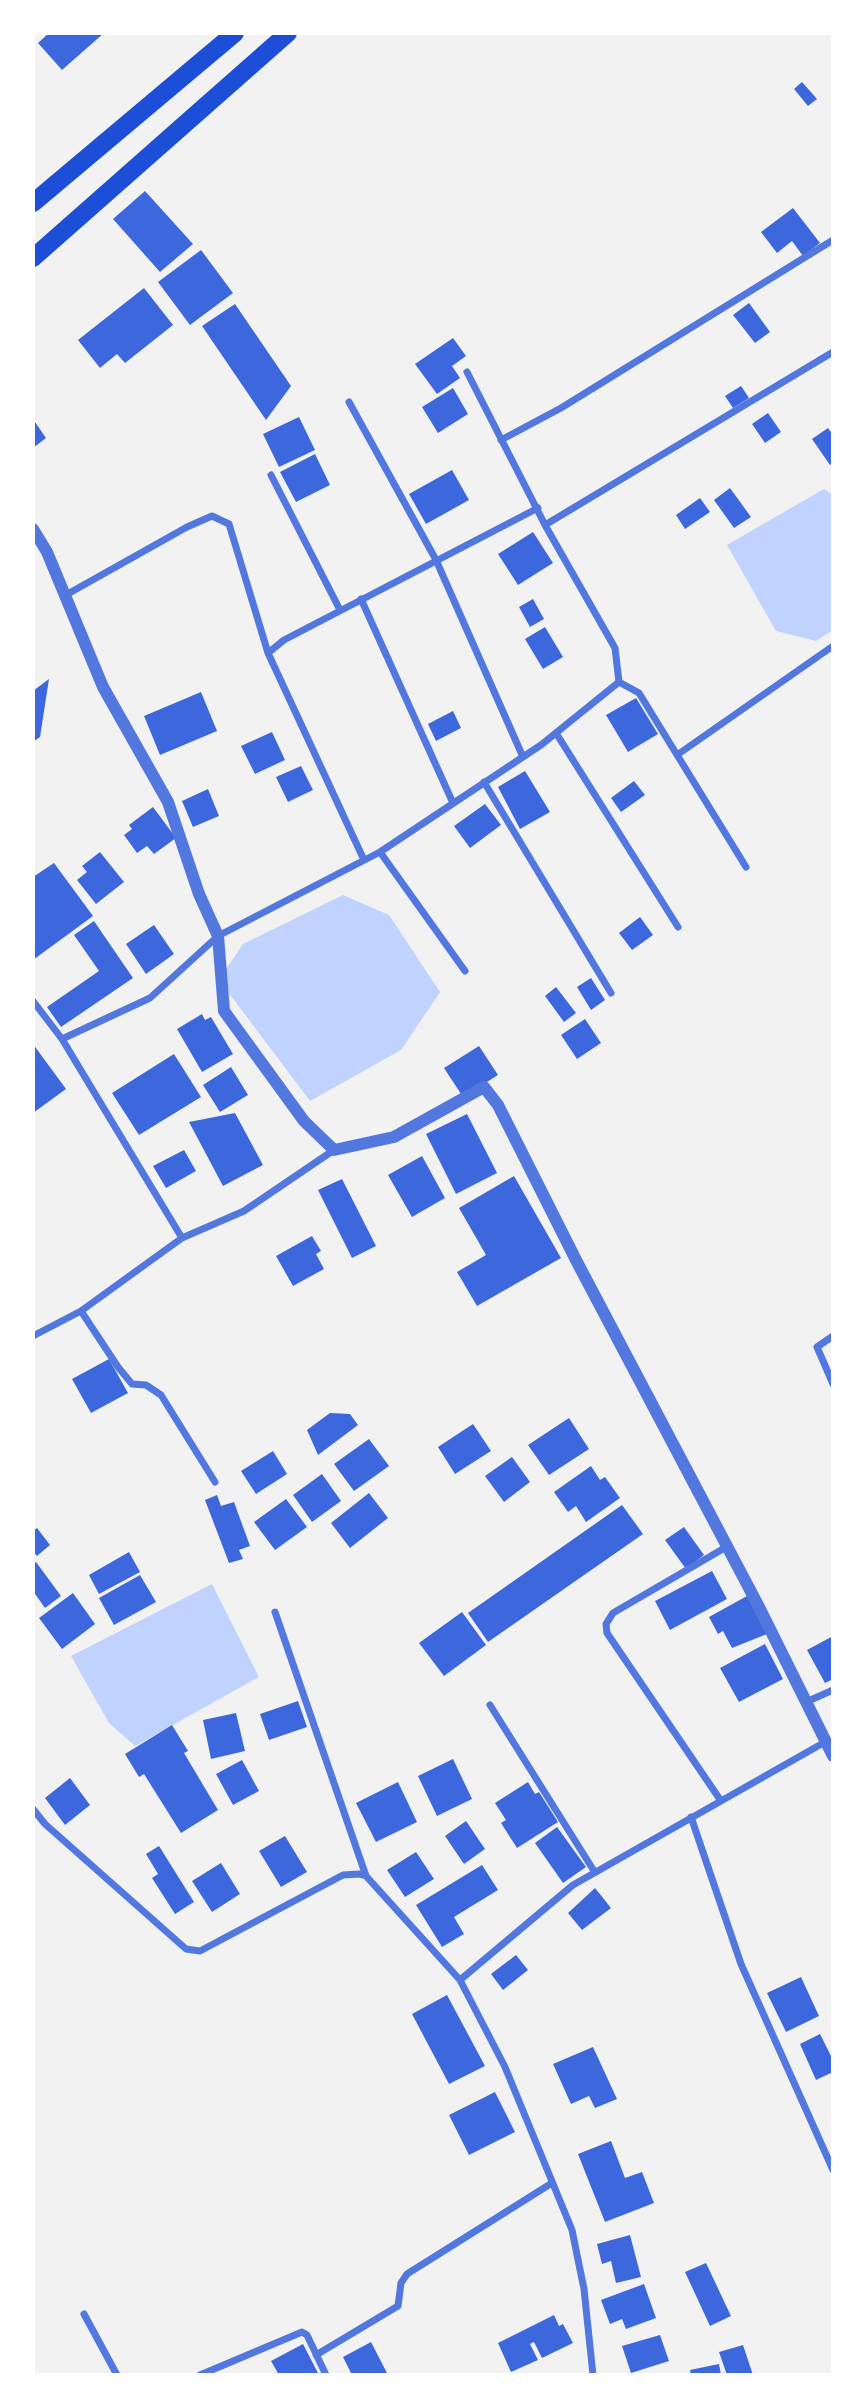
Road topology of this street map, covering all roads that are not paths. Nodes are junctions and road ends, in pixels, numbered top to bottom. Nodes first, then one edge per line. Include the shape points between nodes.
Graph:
1 (235, 33) edge
2 (288, 33) edge
3 (33, 203) edge
4 (833, 240) edge
5 (33, 258) edge
6 (833, 352) edge
7 (467, 372) dead end
8 (349, 402) dead end
9 (501, 440) junction
10 (271, 475) dead end
11 (538, 508) junction
12 (545, 525) junction
13 (33, 529) edge
14 (436, 560) junction
15 (64, 596) junction
16 (361, 599) junction
17 (340, 610) junction
18 (833, 646) edge
19 (268, 653) junction
20 (619, 682) junction
21 (556, 733) junction
22 (677, 755) junction
23 (523, 757) junction
24 (484, 782) junction
25 (453, 803) junction
26 (380, 852) junction
27 (364, 860) junction
28 (746, 867) dead end
29 (678, 927) dead end
30 (218, 936) junction
31 (465, 971) dead end
32 (611, 993) dead end
33 (33, 1001) edge
34 (62, 1039) junction
35 (334, 1150) junction
36 (183, 1238) junction
37 (81, 1311) junction
38 (33, 1336) edge
39 (833, 1336) edge
40 (833, 1384) edge
41 (215, 1482) dead end
42 (728, 1546) junction
43 (275, 1612) dead end
44 (833, 1690) edge
45 (805, 1702) junction
46 (490, 1705) dead end
47 (825, 1742) junction
48 (833, 1756) edge
49 (721, 1801) junction
50 (33, 1810) edge
51 (691, 1817) junction
52 (594, 1871) junction
53 (366, 1876) junction
54 (460, 1980) junction
55 (833, 2171) edge
56 (552, 2183) junction
57 (84, 2314) dead end
58 (316, 2355) junction
59 (117, 2375) edge
60 (200, 2375) edge
61 (326, 2375) edge
62 (593, 2375) edge

1 - 3 main road
2 - 5 main road
4 - 9 street via 561,408
6 - 12 street
7 - 9 street
8 - 14 street
9 - 11 street
10 - 17 street
11 - 12 street
11 - 14 street
12 - 20 street via 615,648
13 - 15 street
14 - 16 street
14 - 23 street
15 - 19 street via 212,516 229,524
15 - 30 street via 103,687 168,802
16 - 17 street
16 - 25 street
17 - 19 street
18 - 22 street
19 - 27 street
20 - 21 street
20 - 22 street via 639,693
21 - 23 street
21 - 29 street
22 - 28 street
23 - 24 street
24 - 25 street
24 - 32 street
25 - 26 street
26 - 27 street
26 - 31 street
27 - 30 street
30 - 34 street via 150,998
30 - 35 street via 224,1012 304,1121
33 - 34 street
34 - 36 street
35 - 36 street via 244,1211
35 - 42 street via 394,1137 484,1087 498,1105
36 - 37 street
37 - 38 street
37 - 41 street via 132,1384 146,1385 161,1395
39 - 40 street via 817,1347
42 - 45 street
42 - 49 street via 613,1613 606,1624 607,1633
43 - 53 street
44 - 45 street
45 - 47 street
46 - 52 street
47 - 48 street
47 - 49 street
49 - 51 street
50 - 53 street via 186,1949 195,1952 343,1875
51 - 52 street
51 - 55 street via 741,1964
52 - 54 street
53 - 54 street
54 - 56 street via 505,2067
56 - 58 street via 407,2274 398,2306
56 - 62 street via 572,2230
57 - 59 street
58 - 60 street via 302,2332
58 - 61 street

